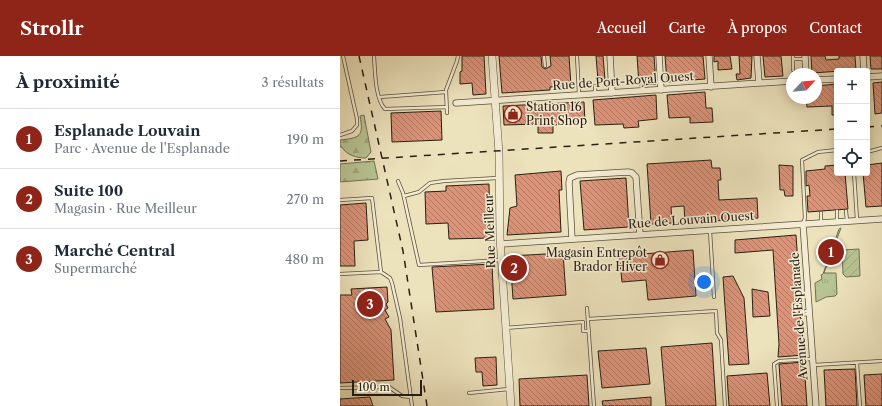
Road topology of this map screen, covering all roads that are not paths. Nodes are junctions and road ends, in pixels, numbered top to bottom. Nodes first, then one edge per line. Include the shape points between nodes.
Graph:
1 (343, 56) edge
2 (374, 56) edge
3 (458, 56) edge
4 (492, 56) edge
5 (544, 56) edge
6 (577, 56) edge
7 (610, 56) edge
8 (659, 56) edge
9 (709, 56) edge
10 (757, 56) edge
11 (863, 56) edge
12 (340, 57) edge
13 (805, 57) edge
14 (793, 58) edge
15 (544, 66) dead end
16 (806, 68) edge
17 (864, 68) edge
18 (882, 76) edge
19 (870, 77) edge
20 (834, 79) edge
21 (822, 80) edge
22 (786, 82) edge
23 (759, 83) junction
24 (595, 86) dead end
25 (711, 87) junction
26 (661, 90) junction
27 (446, 92) junction
28 (612, 93) junction
29 (595, 94) junction
30 (579, 95) junction
31 (380, 97) junction
32 (494, 100) junction
33 (446, 103) junction
34 (456, 103) joint
35 (446, 107) junction
36 (447, 113) dead end
37 (340, 135) edge
38 (882, 148) edge
39 (834, 150) edge
40 (870, 151) edge
41 (854, 176) edge
42 (499, 178) junction
43 (398, 180) dead end
44 (404, 196) junction
45 (340, 200) edge
46 (846, 211) dead end
47 (837, 212) dead end
48 (821, 213) dead end
49 (882, 219) edge
50 (857, 220) junction
51 (847, 221) junction
52 (837, 222) junction
53 (822, 223) junction
54 (803, 224) junction
55 (710, 230) junction
56 (640, 235) junction
57 (572, 239) junction
58 (501, 244) junction
59 (502, 260) junction
60 (381, 272) junction
61 (340, 274) edge
62 (714, 298) dead end
63 (587, 308) dead end
64 (801, 313) dead end
65 (809, 313) junction
66 (588, 319) junction
67 (506, 328) junction
68 (589, 331) junction
69 (882, 361) edge
70 (813, 362) junction
71 (857, 363) junction
72 (340, 388) edge
73 (510, 389) junction
74 (469, 393) dead end
75 (411, 397) junction
76 (412, 406) edge
77 (511, 406) edge
78 (594, 406) edge
79 (726, 406) edge
80 (777, 406) edge
81 (816, 406) edge
82 (860, 406) edge

1 - 12 lane
1 - 37 lane via 358,121 352,131
2 - 31 lane via 375,77
3 - 27 lane
4 - 32 street, Rue Meilleur
5 - 15 lane
6 - 30 lane
7 - 28 street
8 - 26 street
9 - 25 street
10 - 23 street
11 - 17 street
13 - 14 lane
13 - 16 street
18 - 19 street
20 - 21 street
22 - 23 street, Rue de Port-Royal Ouest
23 - 25 street, Rue de Port-Royal Ouest
24 - 29 lane
25 - 26 street, Rue de Port-Royal Ouest
26 - 28 street, Rue de Port-Royal Ouest
27 - 31 lane
27 - 33 lane
28 - 29 street, Rue de Port-Royal Ouest
29 - 30 street, Rue de Port-Royal Ouest
30 - 32 street, Rue de Port-Royal Ouest
31 - 35 lane via 382,107 387,110
32 - 34 street, Rue de Port-Royal Ouest
32 - 42 street, Rue Meilleur
33 - 34 lane
33 - 35 lane
35 - 36 lane
38 - 40 lane
39 - 54 lane via 818,152 802,160 805,218
41 - 50 lane
42 - 44 lane via 437,182 426,185 419,192
42 - 58 street, Rue Meilleur
43 - 44 lane
44 - 59 lane via 419,265
45 - 60 lane via 372,198
46 - 51 lane
47 - 52 lane
48 - 53 lane
49 - 50 street, Rue de Louvain Ouest
50 - 51 street, Rue de Louvain Ouest
51 - 52 street, Rue de Louvain Ouest
52 - 53 street, Rue de Louvain Ouest
53 - 54 street, Rue de Louvain Ouest
54 - 55 street, Rue de Louvain Ouest
54 - 65 street, Avenue de l'Esplanade
55 - 56 street, Rue de Louvain Ouest
55 - 62 lane
56 - 57 street, Rue de Louvain Ouest
56 - 57 street via 636,178 633,173 577,175 571,178 569,184
57 - 58 street, Rue de Louvain Ouest
58 - 59 street, Rue Meilleur
59 - 67 street, Rue Meilleur
60 - 61 lane
60 - 75 lane via 388,276 392,283 400,318
63 - 66 lane
64 - 65 lane
65 - 70 street, Avenue de l'Esplanade
66 - 68 lane
66 - 79 lane via 716,311
67 - 68 lane via 583,322 583,331
67 - 73 street, Rue Meilleur
68 - 78 lane
69 - 71 lane
70 - 71 lane
70 - 80 lane via 779,361 774,364
70 - 81 street, Avenue de l'Esplanade
71 - 82 lane
72 - 75 lane via 389,387 402,396
73 - 74 lane
73 - 77 street, Rue Meilleur
75 - 76 lane

